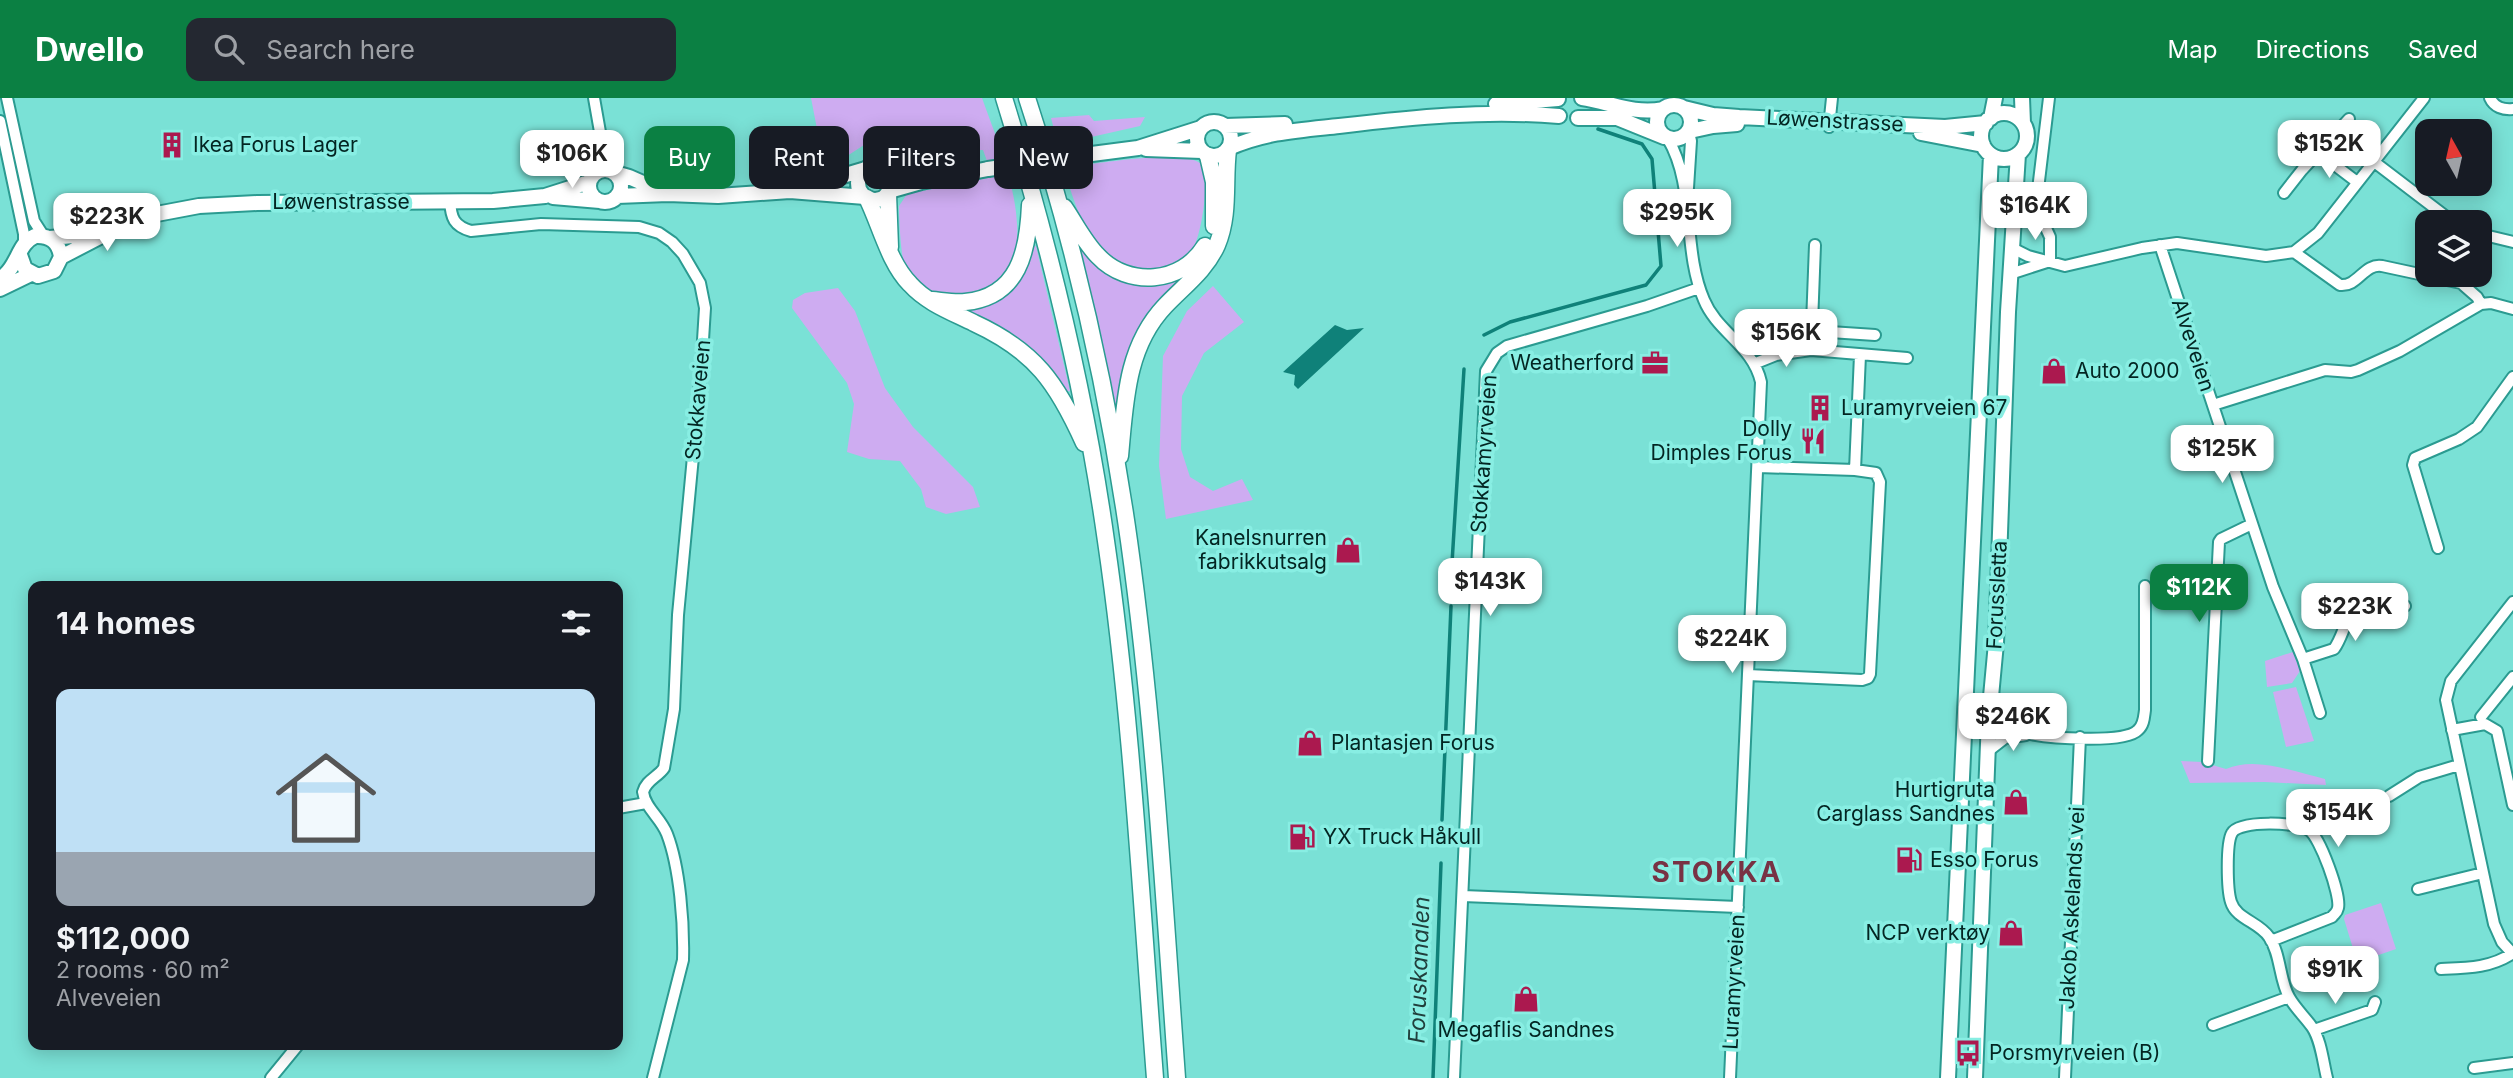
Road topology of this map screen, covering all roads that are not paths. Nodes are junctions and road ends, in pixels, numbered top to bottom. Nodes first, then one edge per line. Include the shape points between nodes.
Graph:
1 (7, 98) edge
2 (594, 98) edge
3 (1004, 98) edge
4 (1027, 98) edge
5 (1558, 98) edge
6 (1581, 98) edge
7 (1832, 98) edge
8 (1995, 98) edge
9 (2022, 98) edge
10 (2049, 98) edge
11 (2490, 98) edge
12 (2422, 99) edge
13 (1684, 108) junction
14 (1663, 109) junction
15 (2513, 109) edge
16 (1559, 116) junction
17 (1578, 118) junction
18 (2349, 119) dead end
19 (1988, 120) junction
20 (0, 121) edge
21 (1829, 123) junction
22 (2023, 123) junction
23 (1012, 126) edge
24 (1225, 126) junction
25 (1201, 128) junction
26 (600, 132) junction
27 (1689, 132) junction
28 (1666, 138) junction
29 (1138, 148) junction
30 (1228, 149) junction
31 (1987, 150) junction
32 (1205, 153) junction
33 (2319, 153) junction
34 (2018, 155) junction
35 (2373, 161) junction
36 (980, 169) edge
37 (984, 169) junction
38 (863, 170) edge
39 (615, 173) junction
40 (863, 174) edge
41 (591, 179) junction
42 (2357, 182) junction
43 (889, 189) edge
44 (1031, 189) joint
45 (790, 191) junction
46 (888, 193) junction
47 (1055, 193) junction
48 (2284, 193) dead end
49 (668, 194) junction
50 (545, 196) junction
51 (617, 196) junction
52 (866, 197) junction
53 (450, 201) junction
54 (600, 201) junction
55 (1687, 205) junction
56 (2437, 210) edge
57 (138, 218) junction
58 (47, 236) junction
59 (2492, 237) edge
60 (2513, 242) edge
61 (1815, 245) dead end
62 (2160, 245) junction
63 (2012, 248) junction
64 (22, 249) junction
65 (890, 249) junction
66 (2294, 252) junction
67 (61, 257) junction
68 (2050, 261) junction
69 (31, 274) junction
70 (2010, 274) junction
71 (0, 279) edge
72 (1699, 288) junction
73 (0, 289) edge
74 (930, 300) junction
75 (2481, 304) junction
76 (2513, 309) edge
77 (1830, 332) dead end
78 (1875, 335) dead end
79 (1811, 350) junction
80 (1860, 355) junction
81 (1908, 358) dead end
82 (1756, 363) junction
83 (2513, 377) edge
84 (2213, 405) junction
85 (1094, 465) junction
86 (1758, 467) junction
87 (1855, 470) junction
88 (1118, 476) junction
89 (2252, 524) junction
90 (2438, 548) dead end
91 (2146, 586) dead end
92 (2513, 602) edge
93 (2405, 606) dead end
94 (2303, 659) junction
95 (1748, 675) junction
96 (2513, 677) edge
97 (2320, 713) dead end
98 (1989, 718) junction
99 (2481, 718) dead end
100 (2452, 730) junction
101 (2029, 734) junction
102 (2080, 737) junction
103 (1987, 752) junction
104 (2208, 761) dead end
105 (2459, 765) junction
106 (2389, 796) dead end
107 (646, 803) junction
108 (2513, 805) edge
109 (623, 807) edge
110 (2483, 873) junction
111 (2418, 889) dead end
112 (1463, 896) junction
113 (1738, 907) junction
114 (2271, 941) junction
115 (2513, 954) edge
116 (2441, 969) dead end
117 (2289, 997) junction
118 (2375, 1002) dead end
119 (2214, 1025) dead end
120 (2314, 1030) junction
121 (294, 1050) edge
122 (2513, 1063) edge
123 (2474, 1068) dead end
124 (271, 1078) edge
125 (653, 1078) edge
126 (1154, 1078) edge
127 (1177, 1078) edge
128 (1454, 1078) edge
129 (1730, 1078) edge
130 (1948, 1078) edge
131 (1975, 1078) edge
132 (2064, 1078) edge
133 (2327, 1078) edge

1 - 58 street via 34,221
2 - 26 street
3 - 23 highway
4 - 47 highway
5 - 16 main road
5 - 24 main road
6 - 14 main road via 1636,111
6 - 17 main road via 1583,111
7 - 21 street
8 - 19 main road
9 - 22 main road
10 - 68 street via 2036,206 2050,237
11 - 15 street via 2499,108
12 - 35 street
13 - 14 main road via 1673,105
13 - 21 main road, Løwenstrasse via 1726,116
13 - 27 main road via 1691,116
14 - 28 main road via 1657,124
16 - 17 main road via 1568,121
16 - 30 main road via 1505,112 1418,117 1262,136
17 - 28 main road via 1617,118
18 - 33 street
19 - 21 main road, Løwenstrasse via 1944,127
19 - 22 main road via 2008,114
19 - 31 main road via 1982,138
20 - 64 street via 24,234
21 - 27 main road, Løwenstrasse via 1713,125
21 - 31 main road, Løwenstrasse via 1904,131
22 - 34 main road via 2026,143
24 - 25 main road via 1213,122
24 - 30 main road via 1231,136
25 - 29 main road
25 - 32 main road via 1197,140
26 - 39 street
26 - 41 street
27 - 28 main road via 1678,139
27 - 55 street
28 - 55 street via 1678,158
29 - 32 main road
29 - 37 main road, bridge
30 - 32 main road via 1219,156
30 - 88 highway via 1227,205 1216,247 1155,319 1134,359 1126,388
31 - 34 main road via 2004,159
31 - 130 main road, Forussletta
32 - 47 highway via 1216,201 1211,236 1192,262 1165,276 1131,276 1106,263
33 - 42 street
33 - 48 street
34 - 63 main road, Forussletta
35 - 42 street
35 - 56 street
36 - 37 main road
37 - 46 main road
38 - 45 main road
39 - 41 main road via 605,170
39 - 49 main road
39 - 51 main road via 621,184
40 - 52 main road via 858,183
41 - 50 main road, Løwenstrasse
41 - 54 main road via 591,194
42 - 66 street via 2318,233
43 - 46 main road
44 - 74 highway via 1025,251 1008,282 976,300
44 - 85 highway via 1065,321
45 - 49 main road
45 - 52 main road
46 - 52 main road via 876,200
46 - 65 highway
47 - 88 highway via 1087,320
49 - 51 main road
50 - 53 main road, Løwenstrasse
50 - 54 main road, Løwenstrasse
51 - 54 main road
52 - 65 highway
53 - 57 main road, Løwenstrasse via 228,204
53 - 107 street, Stokkaveien via 454,220 471,231 541,224 653,231 683,254 700,284 705,320 674,709 664,768 644,788
55 - 72 street
57 - 58 main road, Løwenstrasse via 73,236
57 - 67 main road, Løwenstrasse
58 - 64 main road via 29,239
58 - 67 main road via 57,243
59 - 60 street
61 - 79 street
62 - 66 street via 2191,244 2266,256
62 - 68 street via 2065,266
62 - 84 street, Alveveien
63 - 68 street
63 - 70 main road, Forussletta
64 - 69 main road via 21,263
64 - 71 main road via 14,266
65 - 74 highway via 902,276
66 - 75 street via 2340,285 2350,285 2373,266 2382,266 2460,284
67 - 69 main road via 54,271
68 - 70 street
69 - 73 main road
70 - 98 main road, Forussletta
72 - 82 street via 1711,313
72 - 112 street, Stokkamyrveien via 1507,346 1486,371
74 - 85 highway via 1033,360 1059,393
75 - 76 street
75 - 84 street via 2358,370 2325,370
77 - 78 street
79 - 80 street
79 - 82 street
80 - 81 street
80 - 87 street
82 - 86 street, Luramyrveien via 1761,394
83 - 90 street via 2477,427 2415,458
84 - 89 street, Alveveien
85 - 126 highway via 1126,698
86 - 87 street
86 - 95 street, Luramyrveien
87 - 95 street via 1875,473 1880,482 1868,678
88 - 127 highway via 1146,682
89 - 94 street, Alveveien
89 - 104 street via 2219,542
91 - 102 street via 2143,723 2124,737
92 - 100 street via 2448,686
93 - 94 street via 2383,599 2363,603 2351,613 2334,649
94 - 97 street, Alveveien
95 - 113 street, Luramyrveien
96 - 99 street
98 - 101 street
98 - 103 main road, Forussletta
100 - 105 street
100 - 108 street via 2485,724 2497,731
101 - 102 street
101 - 103 street via 2005,738
102 - 132 street, Jakob Askelands vei
103 - 131 main road, Forussletta
105 - 106 street via 2419,777
105 - 110 street
107 - 109 street
107 - 125 street via 670,842 683,942
110 - 111 street
110 - 115 street via 2498,934
112 - 113 street
112 - 128 street, Stokkamyrveien
113 - 129 street, Luramyrveien
114 - 114 street via 2332,917 2338,908 2337,897 2311,831 2301,826 2245,825 2235,830 2231,839 2231,901
114 - 117 street
115 - 116 street via 2479,967
117 - 119 street
117 - 120 street
118 - 120 street via 2372,1010
120 - 133 street
121 - 124 street
122 - 123 street

